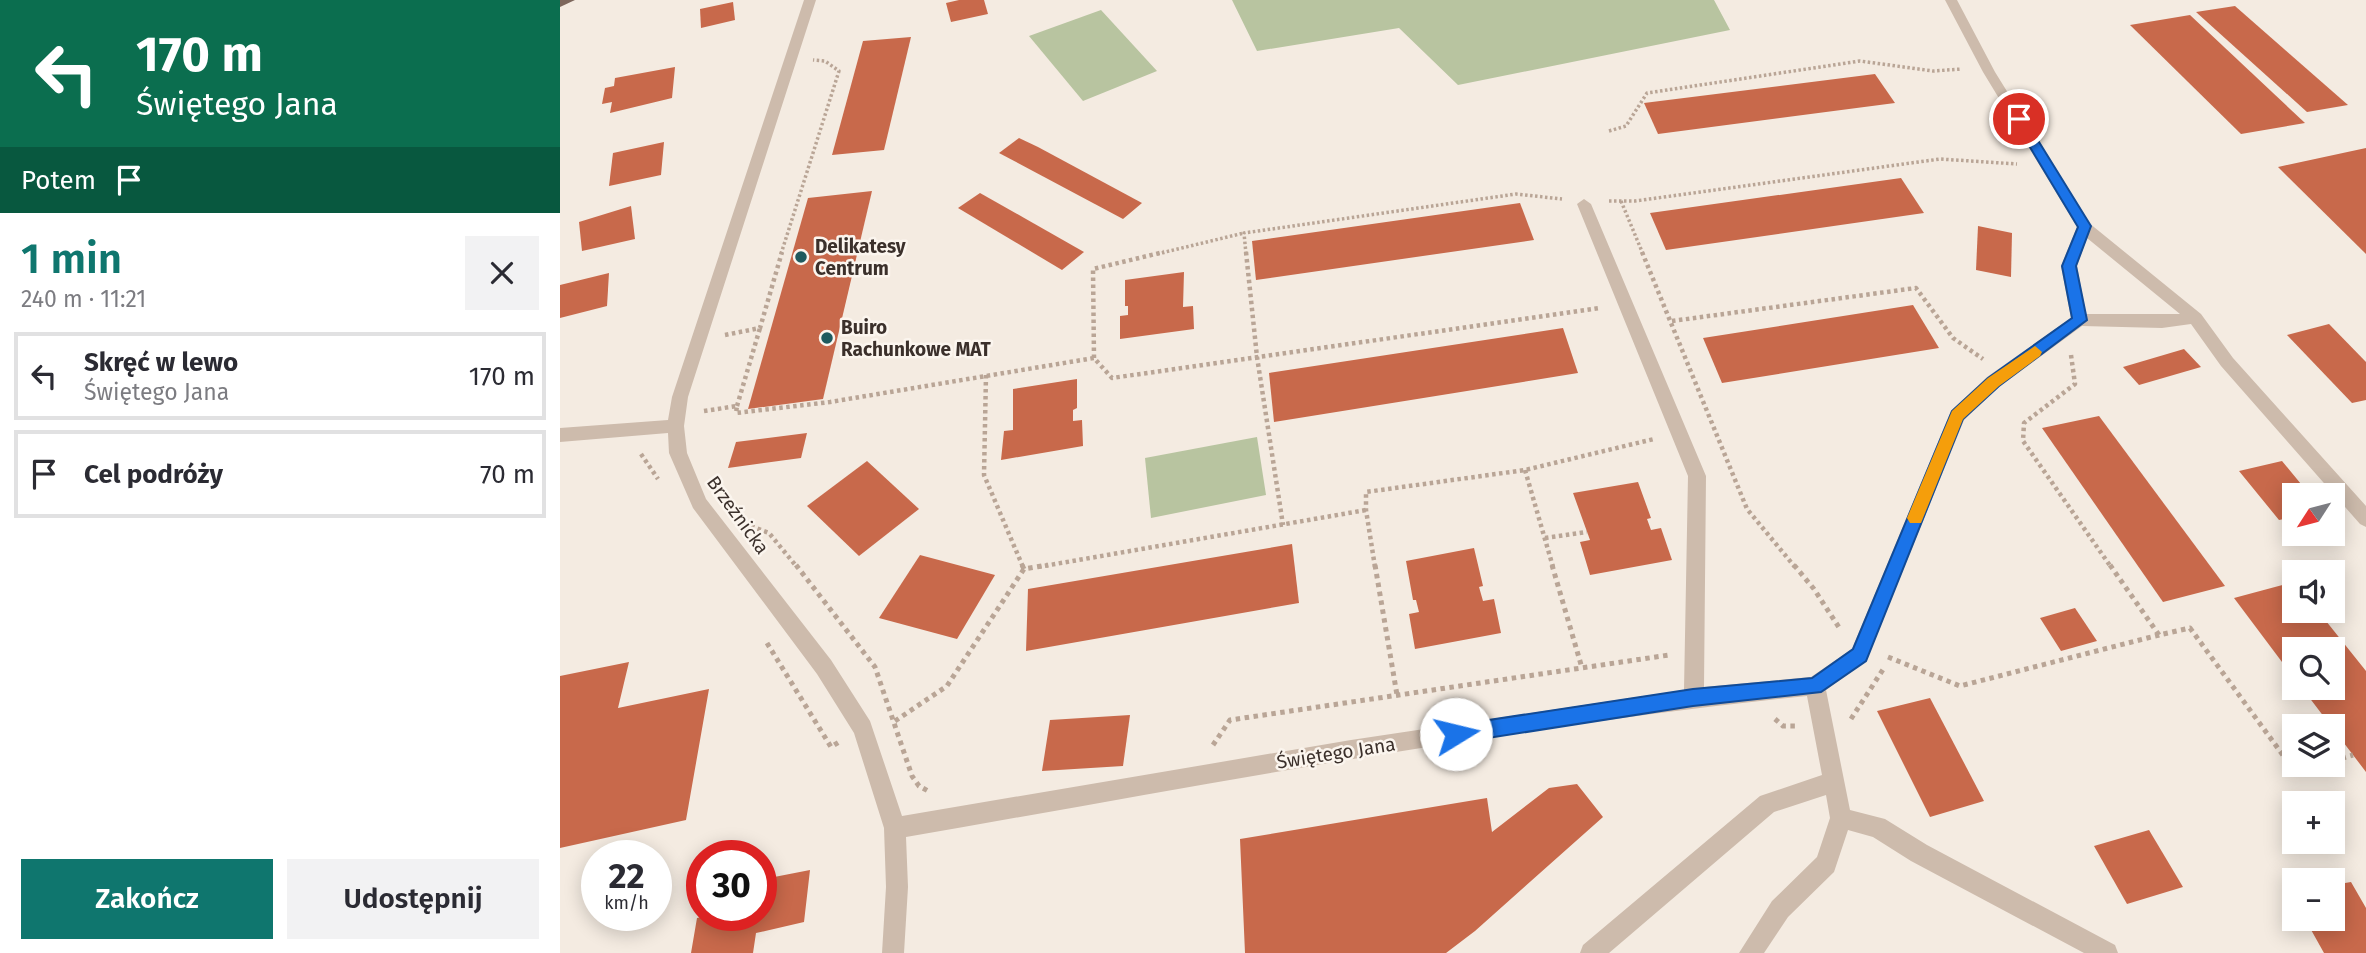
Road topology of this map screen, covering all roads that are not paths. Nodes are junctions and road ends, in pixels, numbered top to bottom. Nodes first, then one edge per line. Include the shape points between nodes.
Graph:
1 (569, 0) edge
2 (810, 0) edge
3 (1951, 0) edge
4 (560, 3) edge
5 (1591, 202) road end
6 (2084, 226) junction
7 (2195, 318) junction
8 (2079, 320) junction
9 (676, 426) junction
10 (560, 435) edge
11 (2366, 519) edge
12 (1815, 686) junction
13 (1693, 698) junction
14 (1832, 782) junction
15 (1841, 818) junction
16 (895, 828) junction
17 (893, 953) edge
18 (1591, 953) edge
19 (1750, 953) edge
20 (2107, 953) edge

1 - 4 main road
2 - 9 street, Brzeźnicka via 680,397
3 - 6 street
5 - 13 street via 1625,304 1697,476
6 - 7 street
6 - 8 street via 2069,266
7 - 8 street
7 - 11 street via 2227,362
8 - 12 street, Świętego Jana via 1993,382 1957,416 1859,655
9 - 10 street
9 - 16 street, Brzeźnicka via 678,453 699,503 824,667 863,728
12 - 13 street, Świętego Jana
12 - 14 street
13 - 16 street, Świętego Jana via 1351,750
14 - 15 street
14 - 18 street via 1768,804
15 - 19 street via 1826,864 1780,909
15 - 20 street via 1877,827
16 - 17 street, Brzeźnicka

